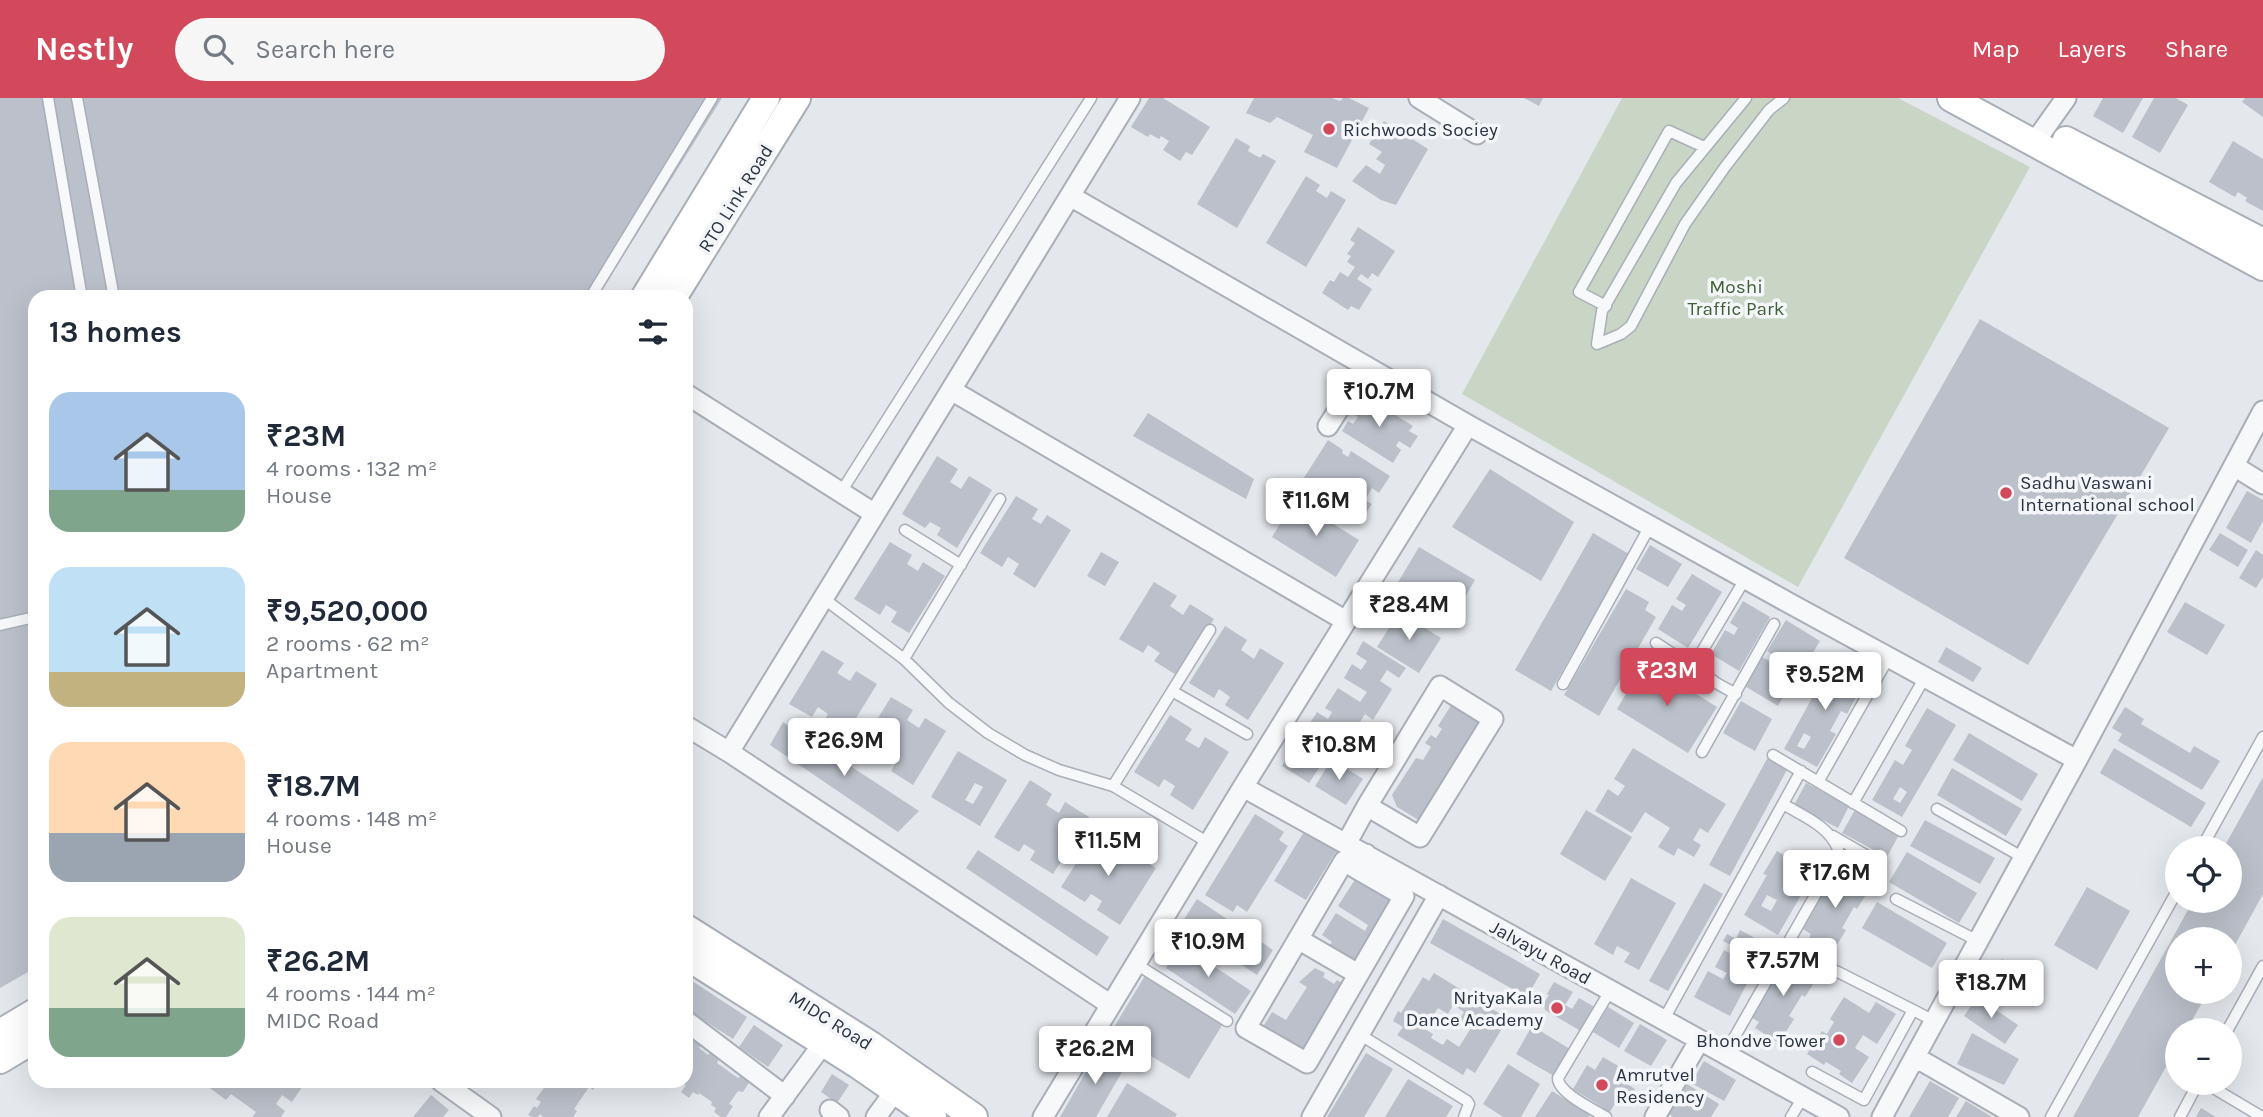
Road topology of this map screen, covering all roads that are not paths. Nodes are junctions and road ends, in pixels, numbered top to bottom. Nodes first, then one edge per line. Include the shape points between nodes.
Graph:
1 (48, 98) edge
2 (77, 98) edge
3 (712, 98) edge
4 (766, 98) edge
5 (797, 98) edge
6 (1091, 98) edge
7 (1130, 98) edge
8 (1419, 98) edge
9 (1746, 98) edge
10 (1784, 98) edge
11 (1951, 98) edge
12 (1987, 98) edge
13 (2066, 98) edge
14 (1477, 134) dead end
15 (2039, 135) junction
16 (1704, 147) junction
17 (1070, 196) junction
18 (2263, 242) edge
19 (2263, 267) edge
20 (81, 290) edge
21 (113, 290) edge
22 (595, 290) edge
23 (649, 290) edge
24 (678, 290) edge
25 (1606, 306) junction
26 (1366, 366) junction
27 (951, 390) junction
28 (693, 398) edge
29 (2263, 411) edge
30 (1468, 425) junction
31 (1328, 426) dead end
32 (2234, 466) junction
33 (2263, 484) edge
34 (841, 492) junction
35 (1000, 499) dead end
36 (875, 514) junction
37 (1650, 526) junction
38 (905, 530) dead end
39 (961, 565) junction
40 (1745, 579) junction
41 (823, 598) junction
42 (28, 619) edge
43 (1346, 621) junction
44 (1774, 624) dead end
45 (0, 625) edge
46 (1210, 631) dead end
47 (1656, 643) dead end
48 (1889, 657) junction
49 (904, 659) junction
50 (1702, 672) junction
51 (1925, 677) junction
52 (1563, 684) dead end
53 (1172, 691) junction
54 (1736, 694) junction
55 (693, 730) edge
56 (1247, 734) dead end
57 (2263, 737) edge
58 (729, 752) junction
59 (1702, 752) dead end
60 (1773, 755) dead end
61 (2077, 760) junction
62 (1801, 771) junction
63 (1818, 782) junction
64 (1113, 786) junction
65 (1243, 787) junction
66 (1853, 803) junction
67 (1783, 804) junction
68 (1367, 806) junction
69 (1937, 809) dead end
70 (1901, 831) dead end
71 (1832, 836) junction
72 (2208, 836) edge
73 (1209, 843) junction
74 (1346, 844) junction
75 (1869, 857) dead end
76 (2024, 858) junction
77 (1361, 862) junction
78 (1439, 895) junction
79 (1896, 899) dead end
80 (2165, 913) edge
81 (693, 933) edge
82 (1298, 939) junction
83 (1978, 941) junction
84 (693, 960) edge
85 (1136, 964) junction
86 (2263, 966) edge
87 (1836, 971) dead end
88 (1358, 974) junction
89 (1610, 991) junction
90 (1111, 1005) junction
91 (1913, 1010) junction
92 (28, 1016) edge
93 (2234, 1018) edge
94 (1227, 1021) dead end
95 (1663, 1021) junction
96 (1934, 1021) junction
97 (693, 1026) edge
98 (0, 1033) edge
99 (831, 1034) junction
100 (1359, 1034) junction
101 (1699, 1041) junction
102 (28, 1043) edge
103 (1725, 1055) junction
104 (1915, 1057) junction
105 (0, 1060) edge
106 (1812, 1072) dead end
107 (450, 1088) edge
108 (895, 1091) junction
109 (2192, 1095) edge
110 (2226, 1095) edge
111 (785, 1096) junction
112 (1803, 1097) junction
113 (491, 1117) edge
114 (769, 1117) edge
115 (876, 1117) edge
116 (933, 1117) edge
117 (974, 1117) edge
118 (1043, 1117) edge
119 (1312, 1117) edge
120 (1464, 1117) edge
121 (1606, 1117) edge
122 (1655, 1117) edge
123 (1791, 1117) edge
124 (1839, 1117) edge
125 (1882, 1117) edge
126 (2019, 1117) edge
127 (2051, 1117) edge
128 (2180, 1117) edge
129 (2262, 1117) edge

1 - 20 lane
2 - 21 lane
3 - 22 lane
4 - 23 main road, RTO Link Road
5 - 24 main road, RTO Link Road
6 - 34 lane
7 - 17 street
8 - 14 street
9 - 16 lane
10 - 25 lane via 1762,120 1685,224 1631,326 1597,344
11 - 15 main road
12 - 15 main road
13 - 15 street
15 - 18 main road
15 - 19 main road
16 - 25 lane via 1676,183
16 - 25 lane via 1669,131 1579,292
17 - 26 street
17 - 27 street
26 - 30 street
26 - 31 street
27 - 36 street
27 - 43 street
28 - 34 street
29 - 32 street
30 - 37 street
30 - 43 street
32 - 33 street
32 - 61 street
34 - 36 street
35 - 39 lane
36 - 41 street
37 - 40 street
37 - 52 lane
38 - 39 lane
39 - 49 lane
40 - 48 street
40 - 50 lane via 1700,653
41 - 49 lane
41 - 58 street
42 - 45 lane
43 - 65 street
44 - 54 lane
46 - 53 lane
47 - 50 lane
48 - 51 street
48 - 63 lane
49 - 64 lane via 988,733 1059,770
50 - 54 lane
51 - 61 street
51 - 66 lane
53 - 56 lane
53 - 64 lane
54 - 59 lane
55 - 58 street
57 - 72 lane
58 - 90 street
60 - 62 lane
61 - 76 street
62 - 63 lane
62 - 67 lane
63 - 66 lane
64 - 73 lane
65 - 73 street
65 - 74 street, Jalvayu Road
66 - 70 lane
67 - 71 lane
67 - 95 lane
68 - 68 street via 1420,837 1493,719 1440,686
68 - 74 street
69 - 76 lane
71 - 75 lane
71 - 103 lane via 1839,849 1834,862
73 - 85 street
74 - 77 street, Jalvayu Road
76 - 83 street
77 - 78 street, Jalvayu Road
77 - 82 street via 1344,861
77 - 88 street via 1404,896
78 - 89 street, Jalvayu Road
78 - 100 street
79 - 83 lane
80 - 127 lane
81 - 99 main road, MIDC Road
82 - 88 street
82 - 88 street via 1247,1028 1307,1063
83 - 96 street
84 - 99 main road, MIDC Road
85 - 90 street
85 - 94 lane
86 - 93 lane
87 - 91 lane
89 - 95 street, Jalvayu Road
89 - 121 lane via 1558,1078 1563,1090
90 - 118 street
91 - 96 lane
91 - 106 lane via 1864,1100
92 - 98 main road
95 - 101 street, Jalvayu Road
96 - 104 street
97 - 111 street
99 - 108 main road, MIDC Road
99 - 111 street
99 - 117 main road, MIDC Road
100 - 119 street
100 - 120 lane via 1467,1101
101 - 103 street, Jalvayu Road
101 - 122 street
102 - 105 main road
103 - 112 street, Jalvayu Road
104 - 125 street
104 - 126 street
107 - 113 street
108 - 115 street
108 - 116 main road, MIDC Road
109 - 128 lane
110 - 129 lane
111 - 114 street
112 - 123 lane
112 - 124 street, Jalvayu Road

